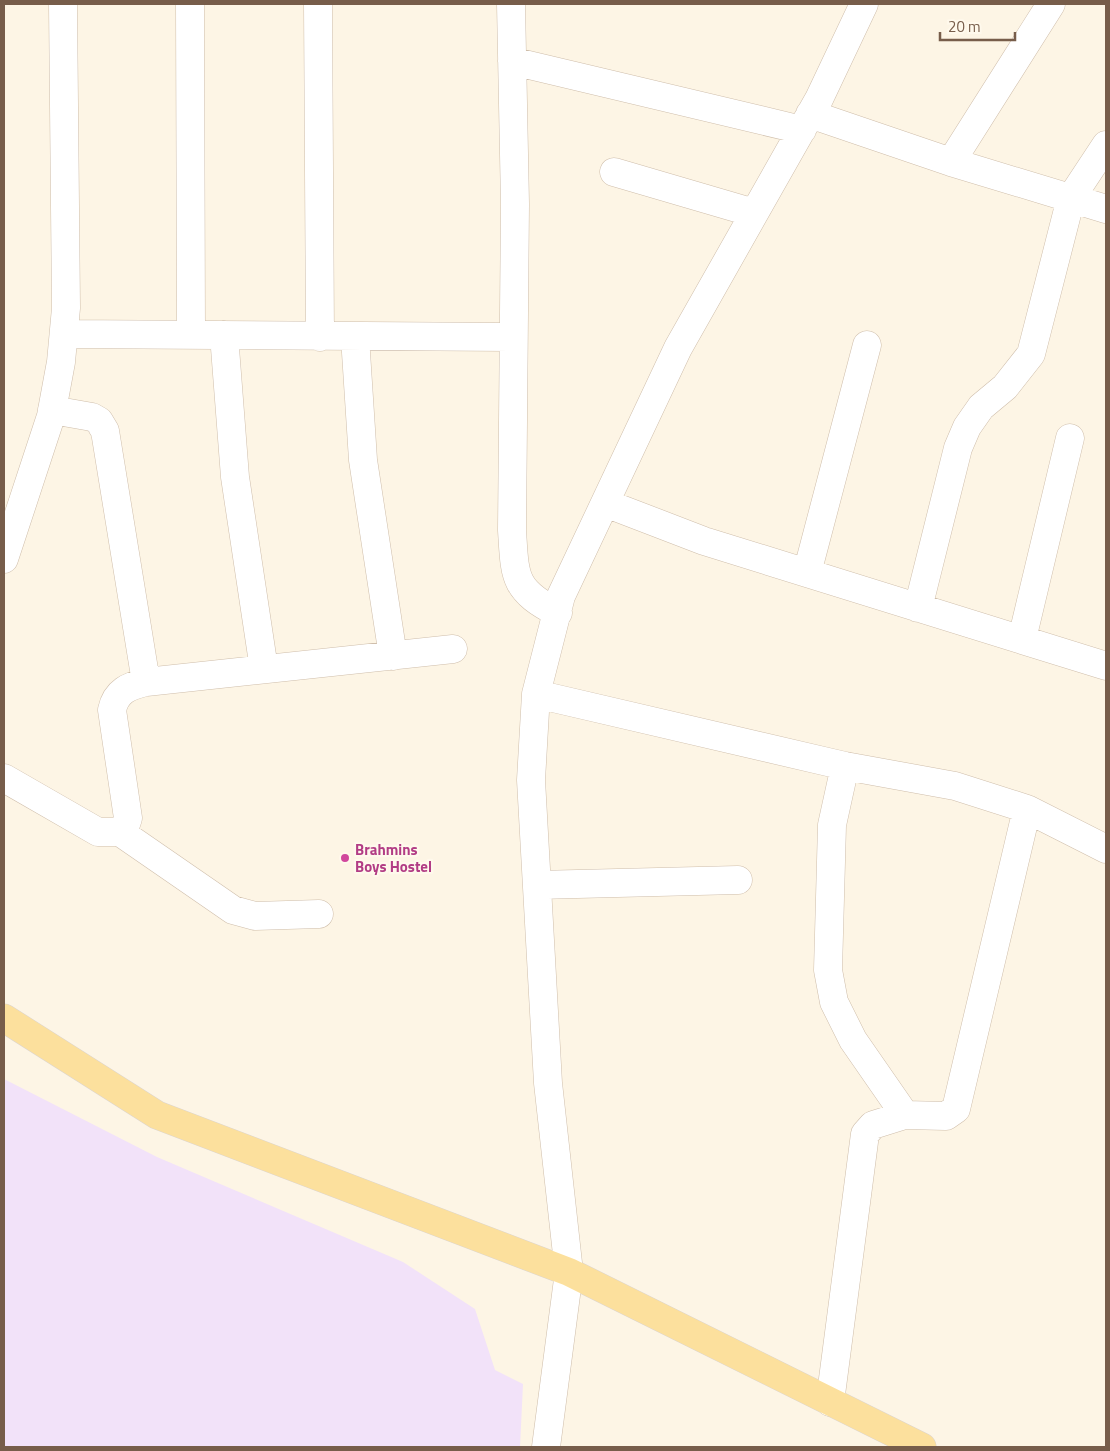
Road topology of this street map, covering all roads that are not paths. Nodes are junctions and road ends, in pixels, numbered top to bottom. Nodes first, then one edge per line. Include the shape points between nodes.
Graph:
1 (63, 4) edge
2 (190, 4) edge
3 (318, 4) edge
4 (511, 4) edge
5 (864, 4) edge
6 (1051, 4) edge
7 (512, 60) junction
8 (806, 122) junction
9 (1106, 145) edge
10 (951, 162) junction
11 (614, 172) dead end
12 (1071, 198) junction
13 (1106, 209) edge
14 (754, 213) junction
15 (64, 334) junction
16 (191, 334) junction
17 (224, 335) junction
18 (320, 337) junction
19 (355, 337) junction
20 (513, 337) junction
21 (867, 345) dead end
22 (52, 410) junction
23 (1070, 438) dead end
24 (605, 503) junction
25 (4, 559) edge
26 (807, 573) junction
27 (918, 608) junction
28 (558, 613) junction
29 (1022, 639) junction
30 (453, 649) dead end
31 (393, 656) junction
32 (1106, 666) edge
33 (264, 669) junction
34 (146, 682) junction
35 (536, 694) junction
36 (845, 766) junction
37 (4, 778) edge
38 (1027, 809) junction
39 (120, 832) junction
40 (1106, 849) edge
41 (738, 880) dead end
42 (537, 885) junction
43 (320, 914) dead end
44 (4, 1018) edge
45 (905, 1116) junction
46 (569, 1272) junction
47 (830, 1402) junction
48 (546, 1447) edge
49 (922, 1447) edge

1 - 15 street
2 - 16 street
3 - 18 street
4 - 7 street
5 - 8 street
6 - 10 street
7 - 8 street
7 - 20 street
8 - 10 street
8 - 14 street
9 - 12 street
10 - 12 street
11 - 14 street
12 - 13 street
12 - 27 street via 1031,354 1005,387 981,407 958,448
14 - 24 street via 678,348
15 - 16 street
15 - 22 street
16 - 17 street
17 - 18 street
17 - 33 street via 234,477
18 - 19 street
19 - 20 street
19 - 31 street via 363,460
20 - 28 street via 512,530 515,571 522,588 535,601
21 - 26 street
22 - 25 street
22 - 34 street via 92,418 99,421 105,430
23 - 29 street
24 - 26 street via 704,540
24 - 28 street via 561,596
26 - 27 street
27 - 29 street
28 - 35 street
29 - 32 street
30 - 31 street
31 - 33 street
33 - 34 street
34 - 39 street via 121,692 114,699 112,710 128,818 126,827
35 - 36 street
35 - 42 street via 531,780
36 - 38 street via 955,786
36 - 45 street via 832,825 828,970 834,1002 854,1040
37 - 39 street via 98,832
38 - 40 street
38 - 45 street via 956,1109 946,1116
39 - 43 street via 233,910 256,916
41 - 42 street
42 - 46 street via 548,1083
44 - 46 main road via 157,1115
45 - 47 street via 873,1125 865,1134
46 - 47 main road
46 - 48 street
47 - 49 main road

